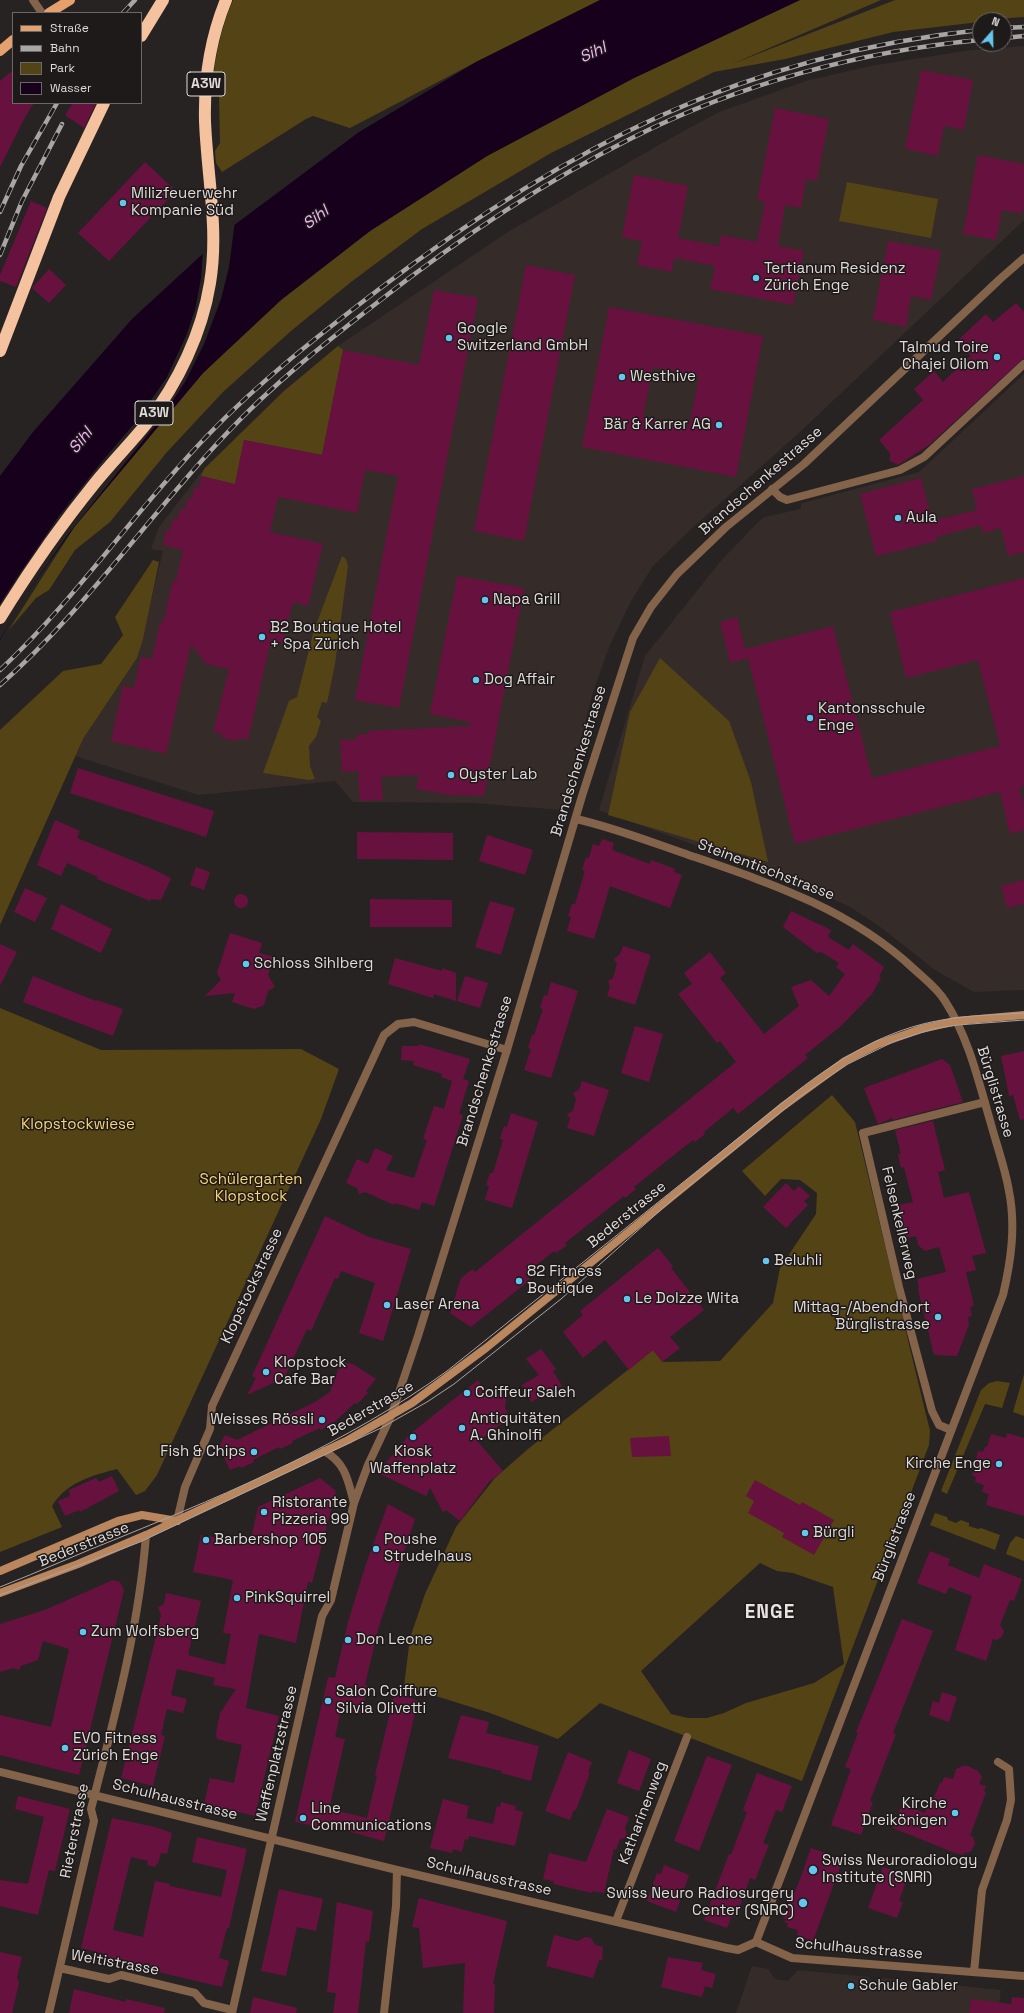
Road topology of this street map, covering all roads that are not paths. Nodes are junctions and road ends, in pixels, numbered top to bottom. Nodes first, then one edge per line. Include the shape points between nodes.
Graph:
1 (33, 0) edge
2 (70, 0) edge
3 (163, 0) edge
4 (226, 0) edge
5 (41, 12) edge
6 (51, 12) edge
7 (142, 34) edge
8 (12, 41) edge
9 (0, 50) edge
10 (104, 104) edge
11 (1024, 258) edge
12 (0, 352) edge
13 (1024, 364) edge
14 (772, 489) junction
15 (0, 618) edge
16 (576, 819) junction
17 (1024, 1015) edge
18 (956, 1021) junction
19 (507, 1050) junction
20 (985, 1102) junction
21 (391, 1416) junction
22 (951, 1430) junction
23 (324, 1451) junction
24 (354, 1503) junction
25 (177, 1521) junction
26 (146, 1535) junction
27 (0, 1571) edge
28 (0, 1593) edge
29 (687, 1737) dead end
30 (998, 1762) dead end
31 (0, 1772) edge
32 (95, 1795) junction
33 (272, 1839) junction
34 (397, 1870) junction
35 (616, 1921) junction
36 (756, 1942) junction
37 (60, 1968) junction
38 (974, 1972) junction
39 (1024, 1976) edge
40 (232, 2011) edge
41 (49, 2013) edge
42 (384, 2013) edge

1 - 5 street
2 - 6 main road
3 - 7 highway
4 - 15 highway, A3W via 213,37 206,78 205,123 214,240 210,284 201,321 186,359 162,402 65,522 32,566
8 - 9 main road
10 - 12 highway via 59,197
11 - 14 street, Brandschenkestrasse via 804,464
13 - 14 street via 924,457 900,470 787,500 780,498
14 - 16 street, Brandschenkestrasse via 726,527 677,574 647,613 627,653
16 - 18 street, Steinentischstrasse via 601,825 720,866 808,899 842,916 902,958 939,993
16 - 19 street, Brandschenkestrasse
17 - 18 main road, Bederstrasse
18 - 20 street, Bürglistrasse via 968,1048
18 - 21 main road, Bederstrasse via 921,1028 878,1044 823,1076 443,1382
19 - 21 street, Brandschenkestrasse
19 - 25 street, Klopstockstrasse via 414,1022 398,1024 384,1035 212,1406 210,1429 185,1487
20 - 22 street, Bürglistrasse via 1009,1191 1012,1238 1010,1266 1003,1295
20 - 22 street, Felsenkellerweg via 864,1133 899,1287 932,1411 939,1425
21 - 23 main road, Bederstrasse
21 - 24 street, Waffenplatzstrasse
22 - 36 street, Bürglistrasse
23 - 24 street, Waffenplatzstrasse via 334,1456 345,1470
23 - 25 main road, Bederstrasse
24 - 33 street, Waffenplatzstrasse via 331,1600 322,1616
25 - 26 main road, Bederstrasse
25 - 27 main road, Bederstrasse via 142,1515 118,1521
26 - 28 main road, Bederstrasse via 84,1562
26 - 32 street, Rieterstrasse via 136,1622
29 - 35 street, Katharinenweg
30 - 38 street via 1009,1769 1011,1800 1007,1820 982,1890
31 - 32 street, Schulhausstrasse
32 - 33 street, Schulhausstrasse
32 - 37 street, Rieterstrasse via 92,1809 94,1822
33 - 34 street, Schulhausstrasse
33 - 40 street, Waffenplatzstrasse
34 - 35 street, Schulhausstrasse
34 - 42 street via 396,1906
35 - 36 street, Schulhausstrasse via 738,1950
36 - 38 street, Schulhausstrasse via 792,1958
37 - 40 street, Weltistrasse via 109,1979 121,1975 195,1993 204,2003
37 - 41 street, Rieterstrasse
38 - 39 street, Schulhausstrasse

